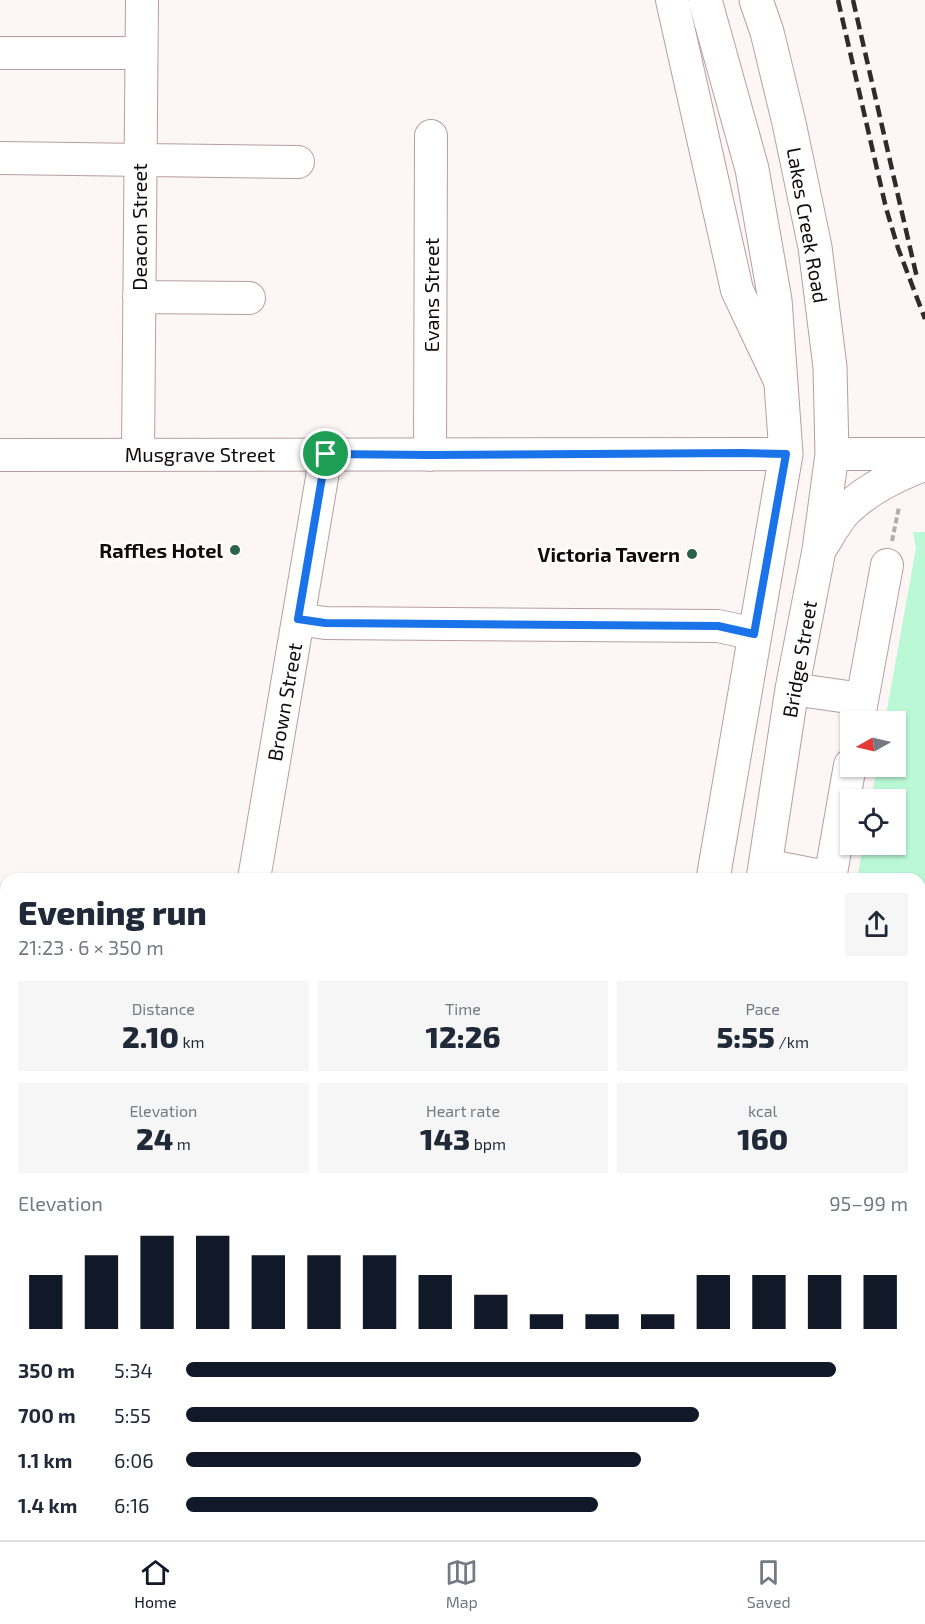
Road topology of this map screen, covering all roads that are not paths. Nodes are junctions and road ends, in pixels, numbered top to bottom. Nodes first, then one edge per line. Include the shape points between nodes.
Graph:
1 (142, 0) edge
2 (672, 0) edge
3 (705, 0) edge
4 (756, 0) edge
5 (0, 52) edge
6 (141, 53) junction
7 (431, 136) dead end
8 (0, 158) edge
9 (140, 161) junction
10 (298, 162) dead end
11 (139, 297) junction
12 (249, 298) dead end
13 (780, 382) junction
14 (138, 454) junction
15 (326, 454) junction
16 (786, 454) junction
17 (832, 454) junction
18 (925, 454) edge
19 (0, 455) edge
20 (430, 455) junction
21 (925, 464) edge
22 (819, 550) junction
23 (887, 565) dead end
24 (298, 619) junction
25 (754, 634) junction
26 (792, 689) junction
27 (860, 710) edge
28 (848, 777) edge
29 (715, 868) edge
30 (764, 872) edge
31 (255, 873) edge
32 (832, 873) edge

1 - 6 street, Deacon Street
2 - 13 street via 737,290
3 - 13 main road via 752,169 775,300
4 - 17 main road, Lakes Creek Road via 787,111 815,247 830,367
5 - 6 street
6 - 9 street, Deacon Street
7 - 20 street, Evans Street
8 - 9 street
9 - 10 street
9 - 11 street, Deacon Street
11 - 12 street
11 - 14 street, Deacon Street
13 - 16 main road
14 - 15 street, Musgrave Street
14 - 19 street, Musgrave Street
15 - 20 street, Musgrave Street
15 - 24 street, Brown Street
16 - 17 main road, Musgrave Street
16 - 20 street, Musgrave Street
16 - 25 main road
17 - 18 street
17 - 22 main road, Bridge Street
21 - 22 main road via 866,493 846,510
22 - 26 main road, Bridge Street
23 - 27 street
24 - 25 street via 325,623 718,626
24 - 31 street, Brown Street
25 - 29 main road
26 - 27 street
26 - 30 main road, Bridge Street
28 - 32 street
29 - 30 main road

